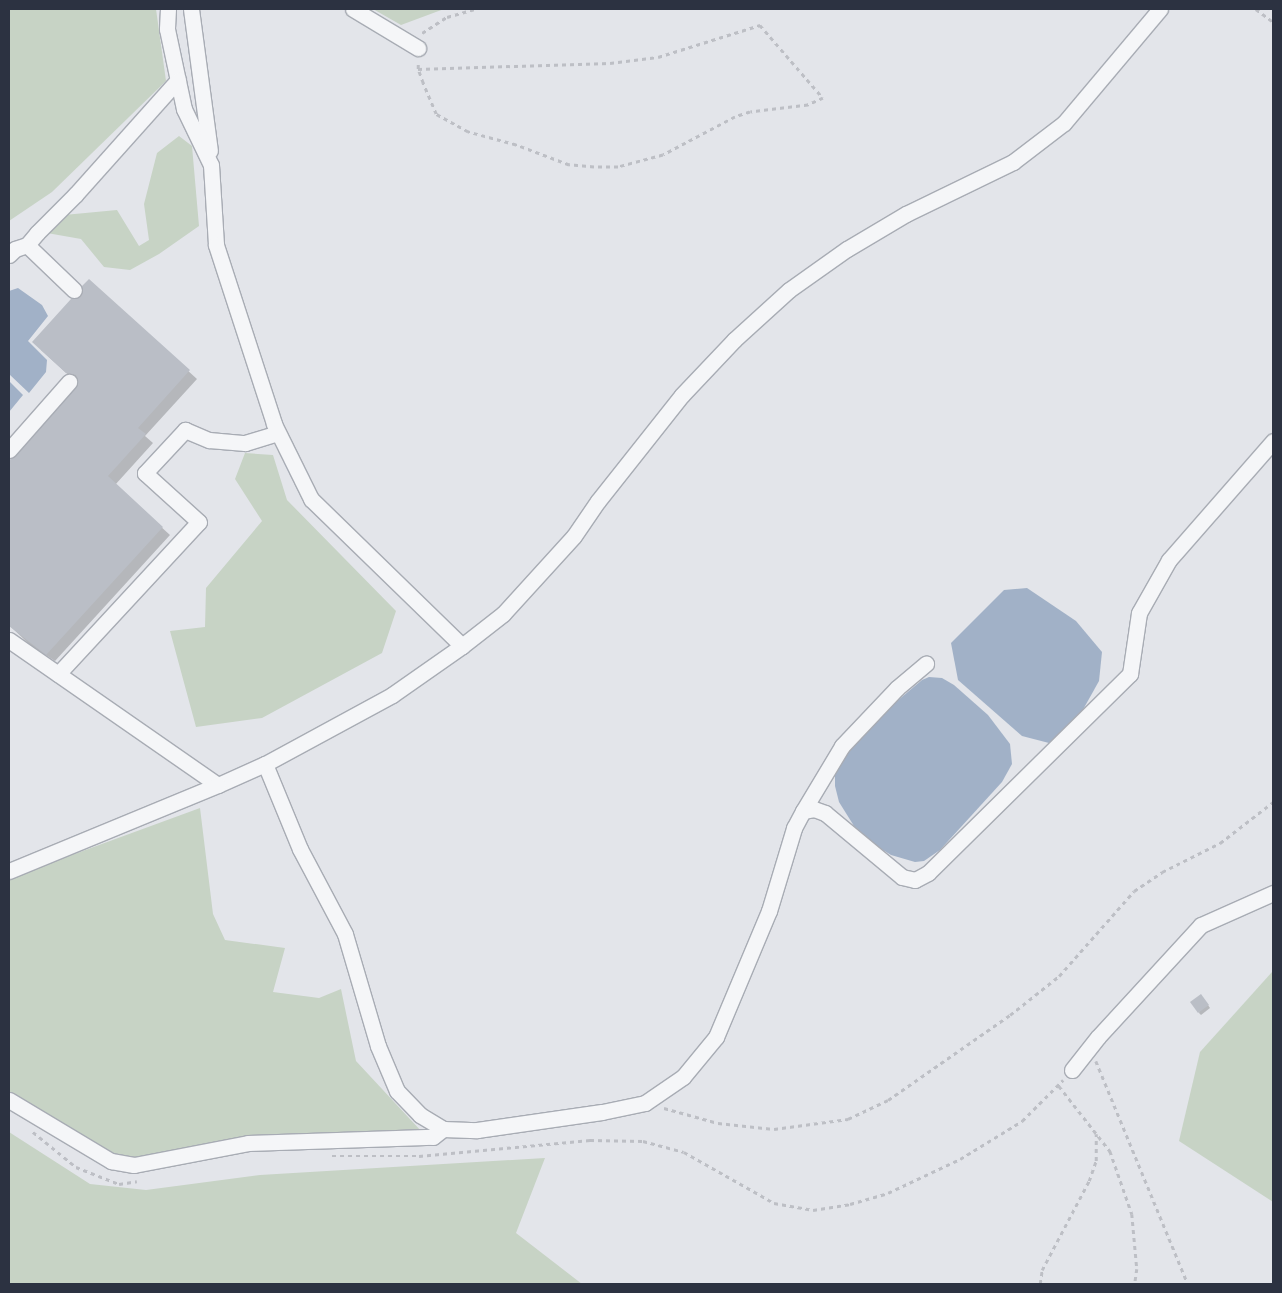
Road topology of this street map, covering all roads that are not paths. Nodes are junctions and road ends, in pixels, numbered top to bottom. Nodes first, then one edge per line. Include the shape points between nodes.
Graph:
1 (168, 9) edge
2 (191, 9) edge
3 (353, 9) edge
4 (1160, 9) edge
5 (418, 48) road end
6 (178, 80) junction
7 (211, 165) junction
8 (28, 245) junction
9 (9, 255) edge
10 (74, 290) dead end
11 (69, 382) dead end
12 (278, 433) junction
13 (1273, 441) edge
14 (9, 450) edge
15 (9, 640) edge
16 (462, 646) junction
17 (926, 664) dead end
18 (58, 674) junction
19 (265, 764) junction
20 (218, 785) junction
21 (803, 812) junction
22 (9, 871) edge
23 (1273, 893) edge
24 (1072, 1070) road end
25 (9, 1100) edge
26 (443, 1129) junction

1 - 6 lane via 167,29
2 - 7 lane
3 - 5 lane
4 - 16 lane via 1064,123 1013,162 906,214 847,249 790,290 734,340 682,394 574,536 503,614
6 - 7 lane via 184,109
6 - 8 lane
7 - 12 lane via 216,245
8 - 9 lane via 15,249
8 - 10 lane
11 - 14 lane
12 - 16 lane via 311,499
12 - 18 lane via 246,443 209,440 185,430 145,473 199,522
13 - 21 lane via 1169,560 1139,613 1130,674 928,873 915,880 902,877 825,813 814,808
15 - 18 lane
16 - 19 lane via 392,695
17 - 21 lane via 897,688 842,746
18 - 20 lane
19 - 20 lane
19 - 26 lane via 300,849 345,934 378,1046 397,1091 420,1115
20 - 22 lane
21 - 26 lane via 794,828 769,910 716,1037 683,1077 645,1103 477,1130
23 - 24 lane via 1201,925
25 - 26 lane via 111,1161 134,1165 248,1143 433,1137

